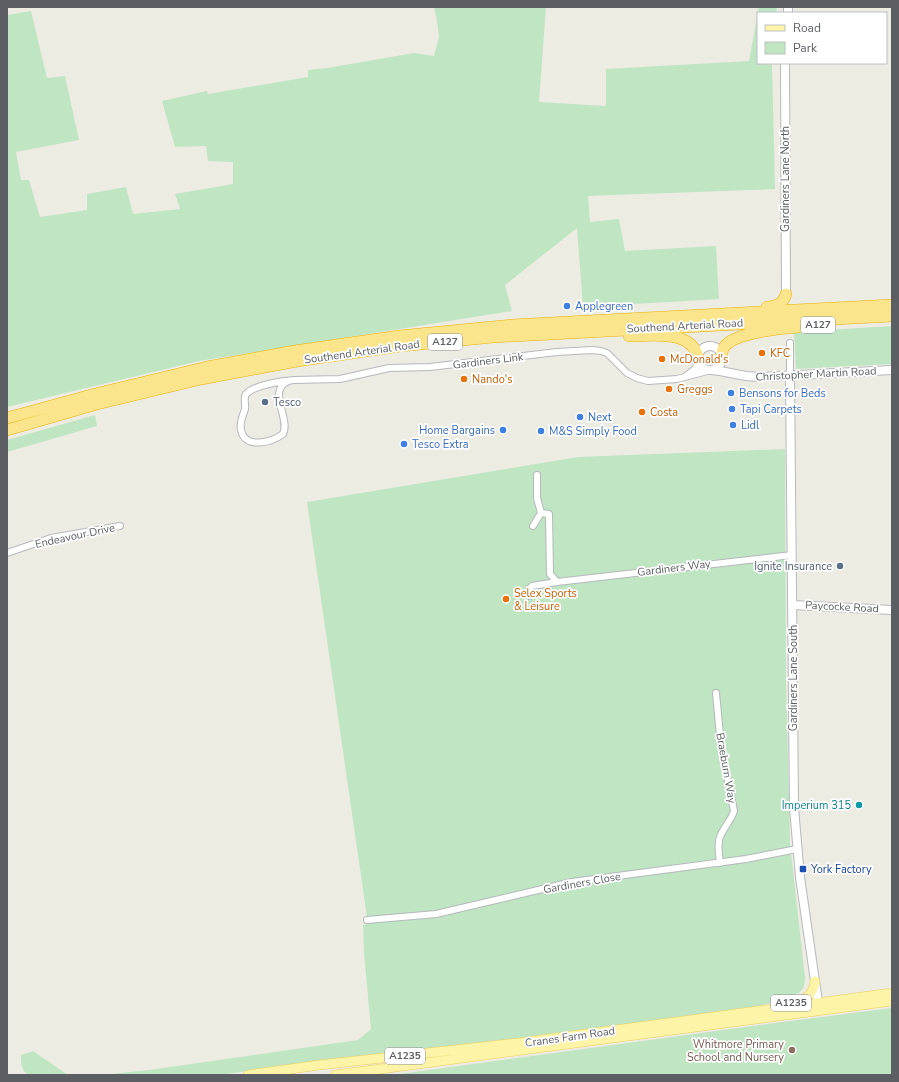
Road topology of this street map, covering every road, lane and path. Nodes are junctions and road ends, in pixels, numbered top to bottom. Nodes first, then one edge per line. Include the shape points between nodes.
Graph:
1 (785, 64) edge
2 (786, 294) junction
3 (892, 304) edge
4 (669, 317) junction
5 (892, 317) edge
6 (493, 337) junction
7 (790, 343) dead end
8 (698, 358) junction
9 (721, 358) junction
10 (711, 370) junction
11 (892, 370) edge
12 (739, 375) junction
13 (790, 376) junction
14 (677, 379) junction
15 (289, 381) junction
16 (7, 418) edge
17 (7, 430) edge
18 (537, 475) dead end
19 (541, 513) junction
20 (120, 526) dead end
21 (533, 526) dead end
22 (7, 553) edge
23 (792, 555) junction
24 (557, 582) junction
25 (529, 596) dead end
26 (793, 605) junction
27 (892, 610) edge
28 (716, 693) dead end
29 (797, 849) junction
30 (720, 863) junction
31 (367, 920) dead end
32 (815, 981) junction
33 (892, 993) edge
34 (892, 1001) edge
35 (854, 1002) junction
36 (819, 1006) junction
37 (757, 1012) junction
38 (248, 1075) edge
39 (335, 1075) edge

1 - 2 street, Gardiners Lane North
2 - 3 highway, A127 via 789,301 798,305
2 - 4 highway, A127 via 783,302 775,306
3 - 4 highway, Southend Arterial Road / A127
4 - 16 highway, Southend Arterial Road / A127 via 492,326 295,351 159,378
5 - 6 highway, Southend Arterial Road / A127
5 - 9 highway, A127 via 750,334 727,344
6 - 8 highway, A127 via 669,336 691,344
6 - 17 highway, Southend Arterial Road / A127 via 400,346 205,378 97,404
7 - 13 street, Gardiners Lane South
8 - 9 street via 703,349 710,346 719,351
8 - 10 street via 704,369
8 - 14 street, Gardiners Link via 697,365 688,376
9 - 10 street via 719,365
9 - 12 street, Christopher Martin Road via 726,368
10 - 12 street, Christopher Martin Road
10 - 14 street, Gardiners Link
11 - 13 street, Christopher Martin Road
12 - 13 street, Christopher Martin Road
13 - 23 street, Gardiners Lane South
14 - 15 street, Gardiners Link via 642,380 627,373 607,353 592,350 430,367 390,368 340,379
15 - 15 street, Gardiners Link via 283,384 279,391 284,425 282,434 265,443 246,438 240,426 246,394 266,385
18 - 19 street via 537,498
19 - 21 street
19 - 24 street via 549,514 550,574
20 - 22 street, Endeavour Drive via 51,538
23 - 24 street, Gardiners Way
23 - 26 street, Gardiners Lane South
24 - 25 street, Gardiners Way via 532,586 529,589
26 - 27 street, Paycocke Road
26 - 29 street, Gardiners Lane South via 794,808
28 - 30 street, Braeburn Way via 721,746 734,811 718,843
29 - 30 street, Gardiners Close
29 - 32 street, Gardiners Lane South
30 - 31 street, Gardiners Close via 572,882 436,914
32 - 36 street, Gardiners Lane South
32 - 37 main road, A1235 via 814,989 804,999
33 - 35 main road, Cranes Farm Road / A1235
34 - 35 main road, Cranes Farm Road / A1235
35 - 36 main road, Cranes Farm Road / A1235
36 - 37 main road, Cranes Farm Road / A1235
36 - 39 main road, Cranes Farm Road / A1235
37 - 38 main road, Cranes Farm Road / A1235 via 518,1044

